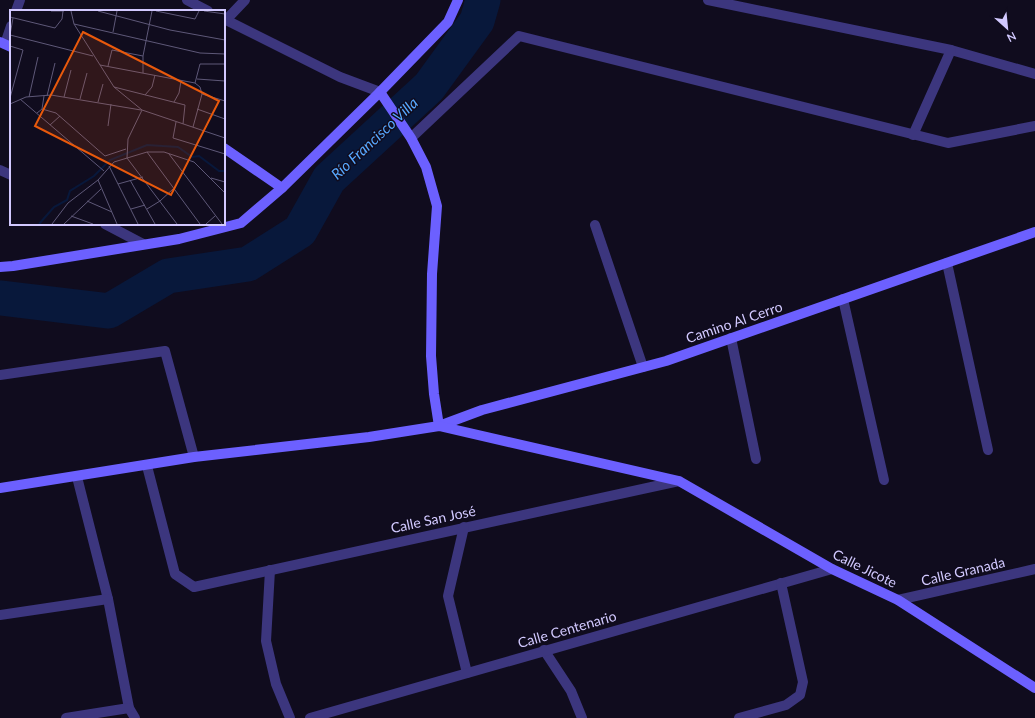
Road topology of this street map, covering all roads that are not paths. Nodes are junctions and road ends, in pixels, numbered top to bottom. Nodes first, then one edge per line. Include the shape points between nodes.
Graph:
1 (20, 0) edge
2 (187, 0) edge
3 (245, 0) edge
4 (458, 0) edge
5 (708, 0) edge
6 (16, 10) edge
7 (206, 10) edge
8 (225, 19) edge
9 (10, 29) edge
10 (5, 44) edge
11 (951, 50) junction
12 (1035, 74) edge
13 (380, 92) junction
14 (1035, 126) edge
15 (913, 135) junction
16 (411, 138) junction
17 (225, 149) edge
18 (0, 170) edge
19 (10, 175) edge
20 (282, 188) junction
21 (107, 225) edge
22 (595, 225) dead end
23 (1035, 232) edge
24 (143, 244) junction
25 (946, 263) junction
26 (0, 267) edge
27 (843, 299) junction
28 (731, 338) junction
29 (643, 367) junction
30 (0, 375) edge
31 (439, 426) junction
32 (988, 450) dead end
33 (194, 457) junction
34 (756, 459) dead end
35 (147, 466) junction
36 (77, 477) junction
37 (884, 480) dead end
38 (680, 481) junction
39 (0, 488) edge
40 (464, 527) junction
41 (832, 569) junction
42 (1035, 569) edge
43 (270, 570) junction
44 (780, 583) junction
45 (108, 599) junction
46 (898, 600) junction
47 (0, 616) edge
48 (544, 650) junction
49 (467, 673) junction
50 (1035, 688) edge
51 (129, 708) junction
52 (66, 718) edge
53 (135, 718) edge
54 (290, 718) edge
55 (310, 718) edge
56 (582, 718) edge
57 (739, 718) edge

1 - 6 street
2 - 7 street
3 - 8 street
4 - 13 main road via 448,22
5 - 11 street
8 - 13 street via 340,77
9 - 10 street
11 - 12 street
11 - 15 street
13 - 16 main road
13 - 20 main road
14 - 15 street via 948,143
15 - 16 street via 519,36
16 - 31 main road via 426,167 437,206 432,274 431,356
17 - 20 main road
18 - 19 street
20 - 24 main road via 241,223 179,239
21 - 24 street
22 - 29 street
23 - 25 main road, Camino Al Cerro
24 - 26 main road
25 - 27 main road, Camino Al Cerro
25 - 32 street
27 - 28 main road, Camino Al Cerro
27 - 37 street
28 - 29 main road, Camino Al Cerro
28 - 34 street
29 - 31 main road, Camino Al Cerro via 482,410
30 - 33 street via 165,351
31 - 33 main road via 369,437
31 - 38 main road, Calle Jicote
33 - 35 main road
35 - 36 main road
35 - 43 street, Calle San José via 174,574 194,587
36 - 39 main road
36 - 45 street
38 - 40 street, Calle San José
38 - 41 main road, Calle Jicote
40 - 43 street, Calle San José
40 - 49 street via 448,596
41 - 44 street, Calle Centenario
41 - 46 main road, Calle Jicote
42 - 46 street, Calle Granada
43 - 54 street via 266,641 276,684
44 - 48 street, Calle Centenario
44 - 57 street via 803,682 800,694 786,705
45 - 47 street
45 - 51 street
46 - 50 main road, Calle Jicote
48 - 49 street, Calle Centenario
48 - 56 street via 571,691
49 - 55 street, Calle Centenario
51 - 52 street
51 - 53 street

